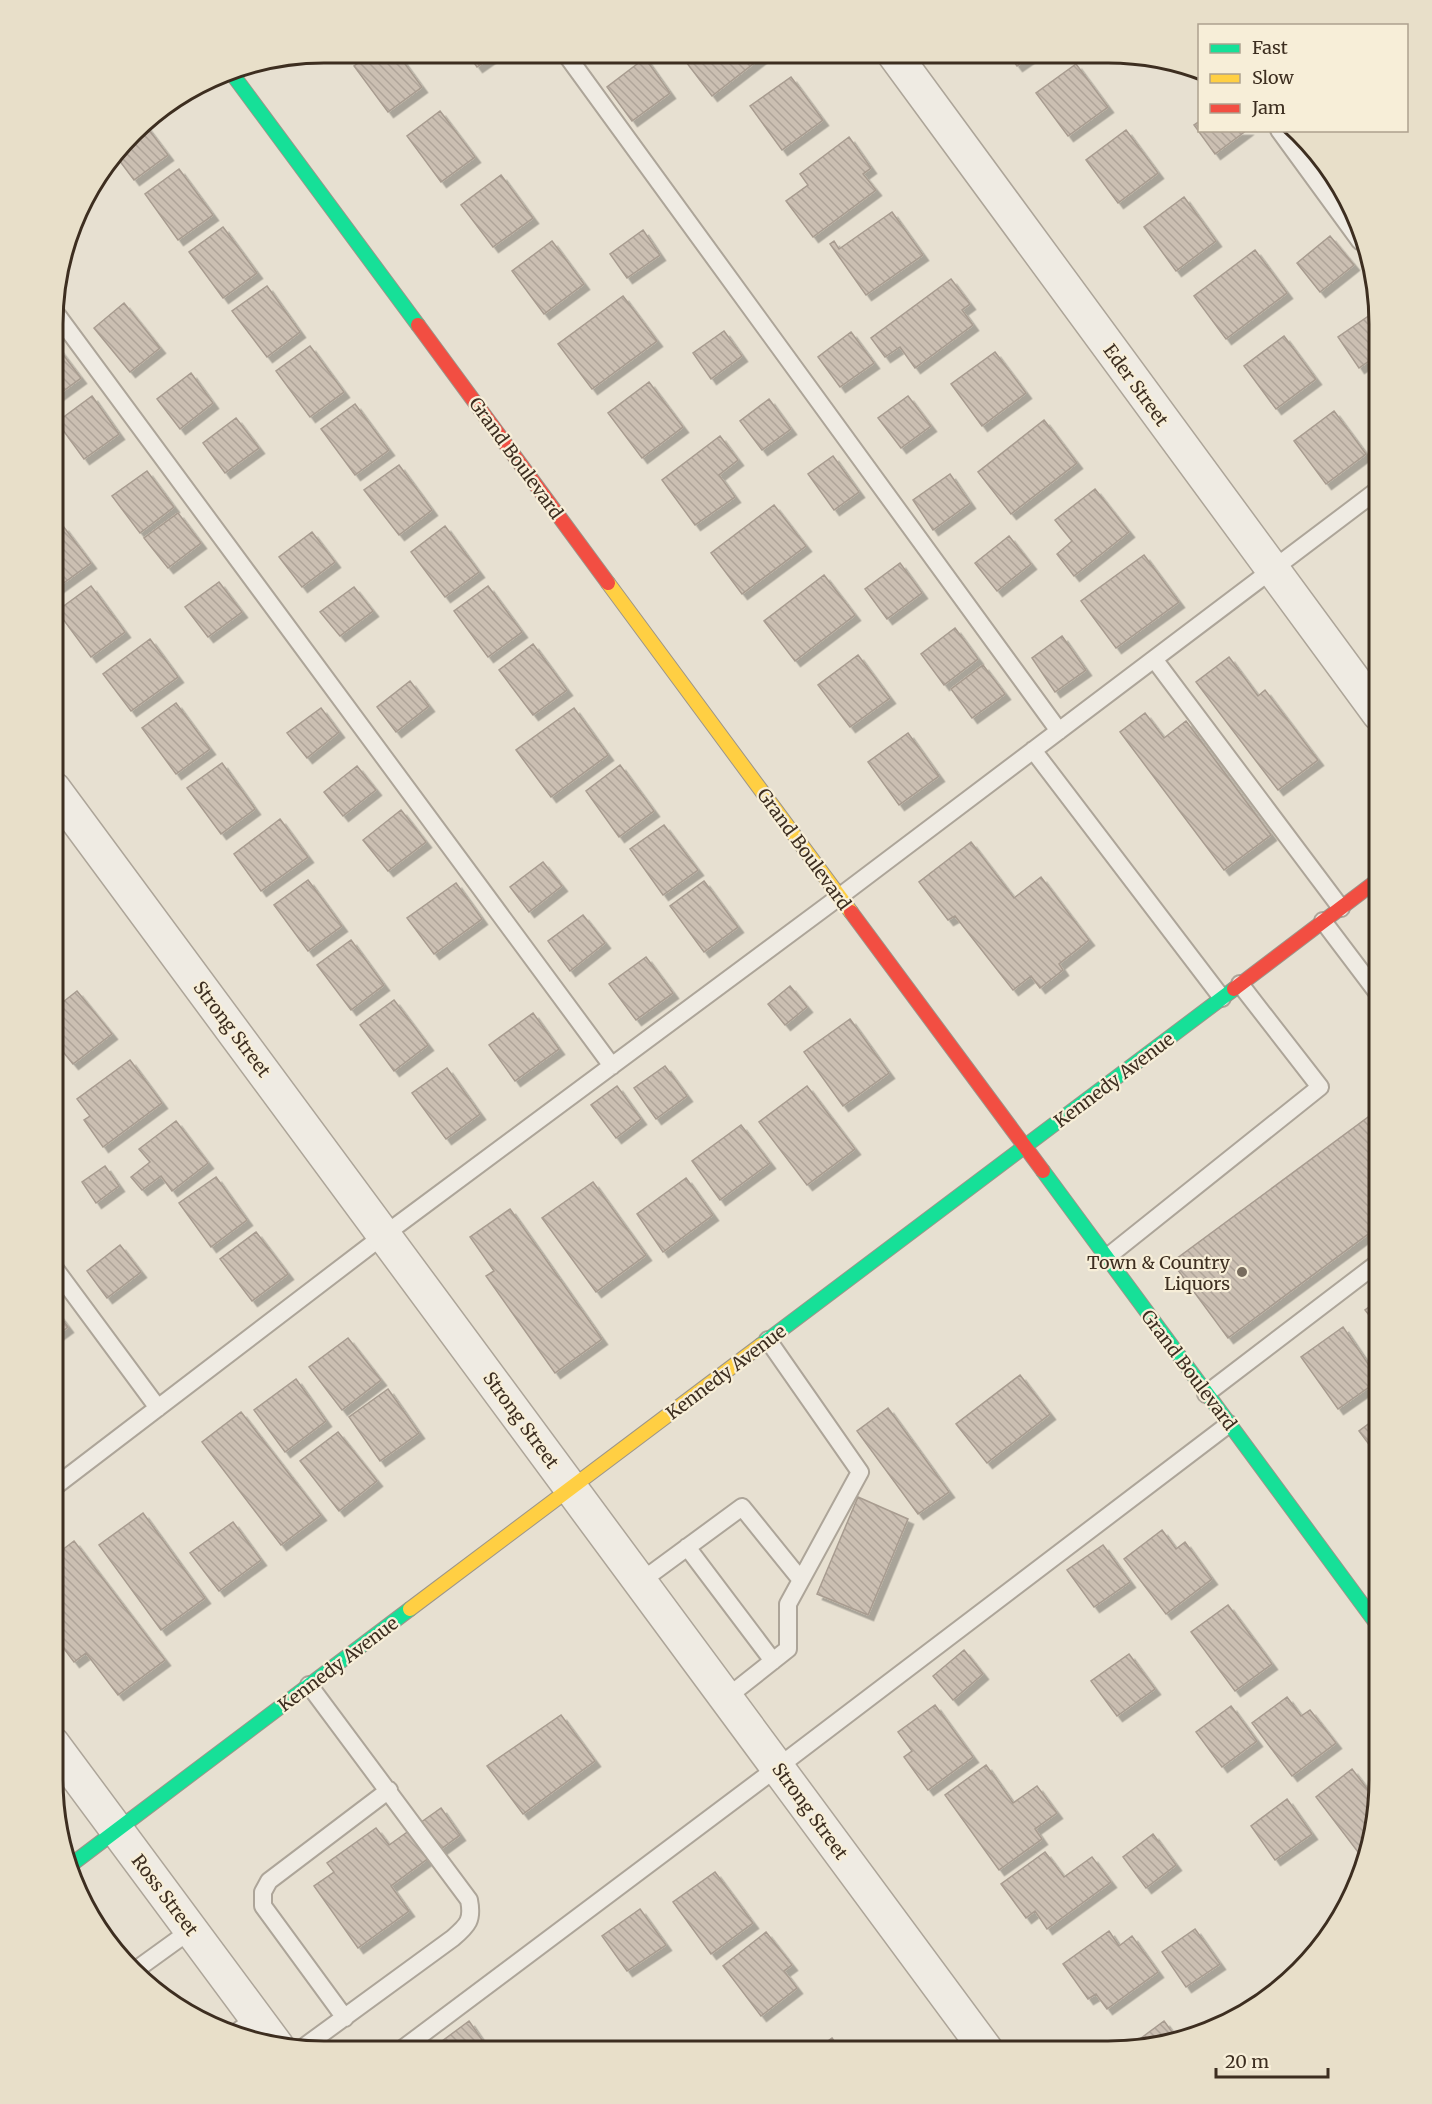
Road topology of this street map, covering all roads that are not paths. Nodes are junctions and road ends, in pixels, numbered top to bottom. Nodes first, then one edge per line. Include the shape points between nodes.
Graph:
1 (572, 63) edge
2 (901, 63) edge
3 (236, 79) edge
4 (1280, 132) edge
5 (1350, 228) edge
6 (63, 323) edge
7 (1369, 496) edge
8 (1272, 569) junction
9 (1155, 660) junction
10 (1369, 700) edge
11 (1059, 730) junction
12 (1033, 750) junction
13 (63, 801) edge
14 (1369, 887) edge
15 (839, 897) junction
16 (1341, 908) junction
17 (1323, 921) junction
18 (1369, 982) edge
19 (1240, 984) junction
20 (1222, 998) junction
21 (612, 1066) junction
22 (1024, 1148) junction
23 (384, 1235) junction
24 (1106, 1258) junction
25 (1369, 1270) edge
26 (63, 1279) edge
27 (768, 1340) junction
28 (1206, 1394) junction
29 (159, 1408) junction
30 (1229, 1424) junction
31 (63, 1480) edge
32 (571, 1488) junction
33 (687, 1547) junction
34 (801, 1580) junction
35 (640, 1582) junction
36 (1369, 1613) edge
37 (773, 1661) junction
38 (309, 1685) junction
39 (726, 1698) junction
40 (63, 1759) edge
41 (777, 1767) junction
42 (389, 1790) junction
43 (117, 1830) junction
44 (76, 1861) edge
45 (190, 1930) junction
46 (142, 1966) edge
47 (345, 2018) junction
48 (245, 2026) edge
49 (313, 2040) edge
50 (413, 2041) edge
51 (980, 2041) edge

1 - 11 lane
2 - 8 street, Eder Street
3 - 15 street, Grand Boulevard
4 - 5 lane
6 - 21 lane
7 - 8 lane
8 - 9 lane
8 - 10 street, Eder Street
9 - 11 lane
9 - 16 lane
11 - 12 lane
12 - 15 lane
12 - 20 lane
13 - 23 street, Strong Street
14 - 16 street, Kennedy Avenue
15 - 21 lane
15 - 22 street, Grand Boulevard
16 - 17 street, Kennedy Avenue
17 - 18 lane
17 - 19 street, Kennedy Avenue
19 - 20 street, Kennedy Avenue
19 - 24 lane via 1320,1088
20 - 22 street, Kennedy Avenue
21 - 23 lane
22 - 24 street, Grand Boulevard
22 - 27 street, Kennedy Avenue
23 - 29 lane
23 - 32 street, Strong Street
24 - 28 street, Grand Boulevard
25 - 28 lane
26 - 29 lane
27 - 32 street, Kennedy Avenue
27 - 34 lane via 860,1472
28 - 30 street, Grand Boulevard
29 - 31 lane
30 - 36 street, Grand Boulevard
30 - 41 lane
32 - 35 street, Strong Street
32 - 38 street, Kennedy Avenue
33 - 34 lane via 742,1507
33 - 35 lane
33 - 37 lane
34 - 37 lane via 789,1604 788,1649
35 - 39 street, Strong Street
37 - 39 lane
38 - 42 lane
38 - 43 street, Kennedy Avenue
39 - 41 street, Strong Street
40 - 43 street, Ross Street
41 - 50 lane
41 - 51 street, Strong Street
42 - 47 lane via 269,1881 263,1892 263,1906
42 - 47 lane via 469,1900 472,1914 465,1928 453,1938
43 - 44 street, Kennedy Avenue
43 - 45 street, Ross Street
45 - 46 lane
45 - 48 street, Ross Street
47 - 49 lane

